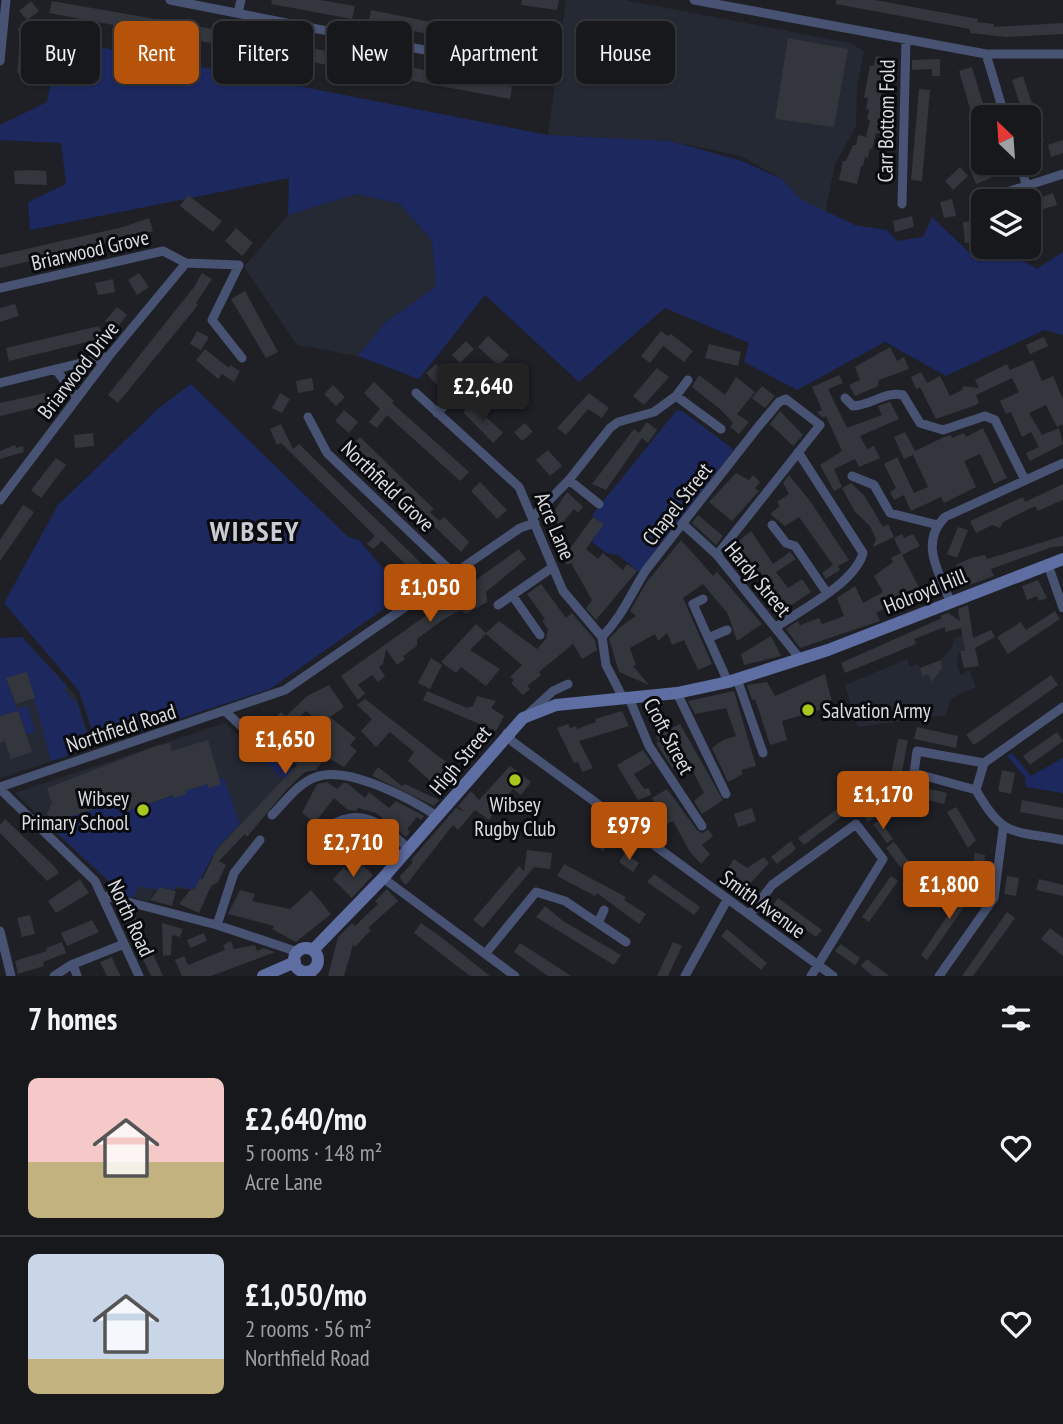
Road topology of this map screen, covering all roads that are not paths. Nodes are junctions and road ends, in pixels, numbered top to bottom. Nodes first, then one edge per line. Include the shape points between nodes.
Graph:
1 (6, 0) edge
2 (170, 0) edge
3 (241, 0) edge
4 (698, 0) edge
5 (239, 13) junction
6 (906, 39) junction
7 (426, 50) edge
8 (986, 54) junction
9 (1063, 54) edge
10 (0, 61) edge
11 (1001, 105) edge
12 (1063, 174) edge
13 (1023, 175) edge
14 (1026, 184) junction
15 (1012, 189) edge
16 (902, 204) dead end
17 (186, 263) junction
18 (0, 288) edge
19 (109, 356) junction
20 (242, 358) dead end
21 (481, 369) dead end
22 (57, 371) junction
23 (688, 380) dead end
24 (0, 383) edge
25 (416, 393) dead end
26 (676, 396) junction
27 (77, 398) junction
28 (845, 398) dead end
29 (437, 413) junction
30 (308, 417) dead end
31 (721, 429) dead end
32 (798, 452) junction
33 (1063, 463) edge
34 (852, 476) dead end
35 (569, 480) junction
36 (1025, 480) junction
37 (0, 500) edge
38 (599, 504) dead end
39 (534, 520) junction
40 (684, 525) junction
41 (772, 525) dead end
42 (937, 525) junction
43 (718, 555) junction
44 (1063, 559) edge
45 (1048, 565) junction
46 (553, 567) junction
47 (453, 573) junction
48 (827, 593) junction
49 (512, 595) junction
50 (703, 599) dead end
51 (950, 601) junction
52 (498, 605) dead end
53 (1063, 608) edge
54 (776, 627) junction
55 (727, 629) dead end
56 (540, 635) dead end
57 (602, 637) junction
58 (708, 638) junction
59 (801, 660) junction
60 (733, 681) junction
61 (568, 684) dead end
62 (677, 693) junction
63 (626, 698) junction
64 (1063, 707) edge
65 (226, 712) junction
66 (523, 718) junction
67 (507, 733) junction
68 (257, 741) dead end
69 (763, 753) dead end
70 (984, 763) junction
71 (0, 788) edge
72 (976, 790) junction
73 (726, 794) dead end
74 (272, 816) dead end
75 (437, 816) junction
76 (702, 826) dead end
77 (328, 827) dead end
78 (1003, 829) junction
79 (260, 840) dead end
80 (1063, 840) edge
81 (408, 848) junction
82 (383, 878) junction
83 (105, 896) junction
84 (727, 900) junction
85 (604, 910) dead end
86 (750, 915) junction
87 (598, 923) junction
88 (217, 925) junction
89 (0, 931) edge
90 (626, 942) dead end
91 (124, 944) junction
92 (313, 950) junction
93 (486, 953) junction
94 (296, 957) junction
95 (73, 964) junction
96 (817, 964) junction
97 (312, 973) edge
98 (11, 976) edge
99 (54, 976) edge
100 (77, 976) edge
101 (139, 976) edge
102 (263, 976) edge
103 (515, 976) edge
104 (685, 976) edge
105 (811, 976) edge
106 (833, 976) edge
107 (939, 976) edge

1 - 10 street
2 - 5 street
3 - 5 street
4 - 6 street
5 - 7 street
6 - 8 street
6 - 16 street, Carr Bottom Fold
8 - 9 street
8 - 11 street
12 - 14 street
13 - 14 street
14 - 15 street
17 - 18 street, Briarwood Grove via 163,251
17 - 19 street, Briarwood Drive
17 - 20 street, Briarwood Grove via 239,265 212,320
19 - 22 street
19 - 27 street, Briarwood Drive
21 - 29 street
22 - 24 street
22 - 27 street
23 - 26 street
25 - 29 street, Acre Lane
26 - 31 street
26 - 35 street, Northfield Road via 654,412 610,428
27 - 37 street, Briarwood Drive
28 - 36 street via 853,406 862,406 892,392 903,394 920,423 943,430 985,416 995,421
29 - 39 street, Acre Lane via 519,487
30 - 47 street, Northfield Grove via 327,453
32 - 40 street, Chapel Street via 820,425 786,399 758,427
32 - 43 street
32 - 48 street via 863,553 859,566
33 - 36 street
34 - 42 street via 874,485 890,513
35 - 38 street
35 - 39 street, Northfield Road
36 - 42 street
39 - 46 street, Acre Lane
39 - 47 street, Northfield Road
40 - 43 street, Hardy Street
40 - 57 street, Chapel Street via 646,570 623,614
41 - 48 street via 786,543 795,546
42 - 51 street via 931,550
43 - 54 street, Hardy Street
44 - 45 main road, Holroyd Hill
45 - 51 main road, Holroyd Hill
45 - 53 street
46 - 49 street
46 - 57 street, Acre Lane via 563,591
47 - 65 street, Northfield Road via 285,690
48 - 54 street
49 - 52 street
49 - 56 street
50 - 58 street via 693,604
51 - 59 main road, Holroyd Hill
54 - 59 street, Hardy Street
55 - 58 street
57 - 63 street, Acre Lane via 606,665
58 - 60 street
59 - 60 main road, High Street
60 - 62 main road, High Street
60 - 69 street
61 - 66 street, High Street
62 - 63 main road, High Street
62 - 73 street
63 - 66 main road, High Street via 556,705
63 - 76 street, Croft Street via 649,746
64 - 70 street
65 - 68 street
65 - 71 street, Northfield Road
66 - 67 main road, High Street
67 - 75 main road, High Street
67 - 84 street, Smith Avenue via 513,742
70 - 72 street
70 - 72 street via 917,751 914,773
71 - 83 street, North Road
72 - 78 street
74 - 75 street via 300,786 330,773 412,799
75 - 81 main road, High Street
77 - 81 street via 344,817 360,815
78 - 80 street
78 - 107 street via 994,898
79 - 88 street via 234,873
81 - 82 main road, High Street
82 - 92 main road, High Street
82 - 93 street
83 - 88 street
83 - 91 street, North Road
84 - 86 street, Smith Avenue
84 - 104 street
85 - 87 street
86 - 96 street, Smith Avenue
86 - 96 street via 772,885 856,824 883,859
87 - 90 street
87 - 93 street via 565,901 536,892
88 - 94 street
89 - 98 street
91 - 95 street
91 - 101 street, North Road
92 - 94 main road via 305,948
92 - 97 main road via 318,960
93 - 103 street
94 - 97 main road via 302,971
94 - 102 main road
95 - 99 street
95 - 100 street
96 - 105 street
96 - 106 street, Smith Avenue

